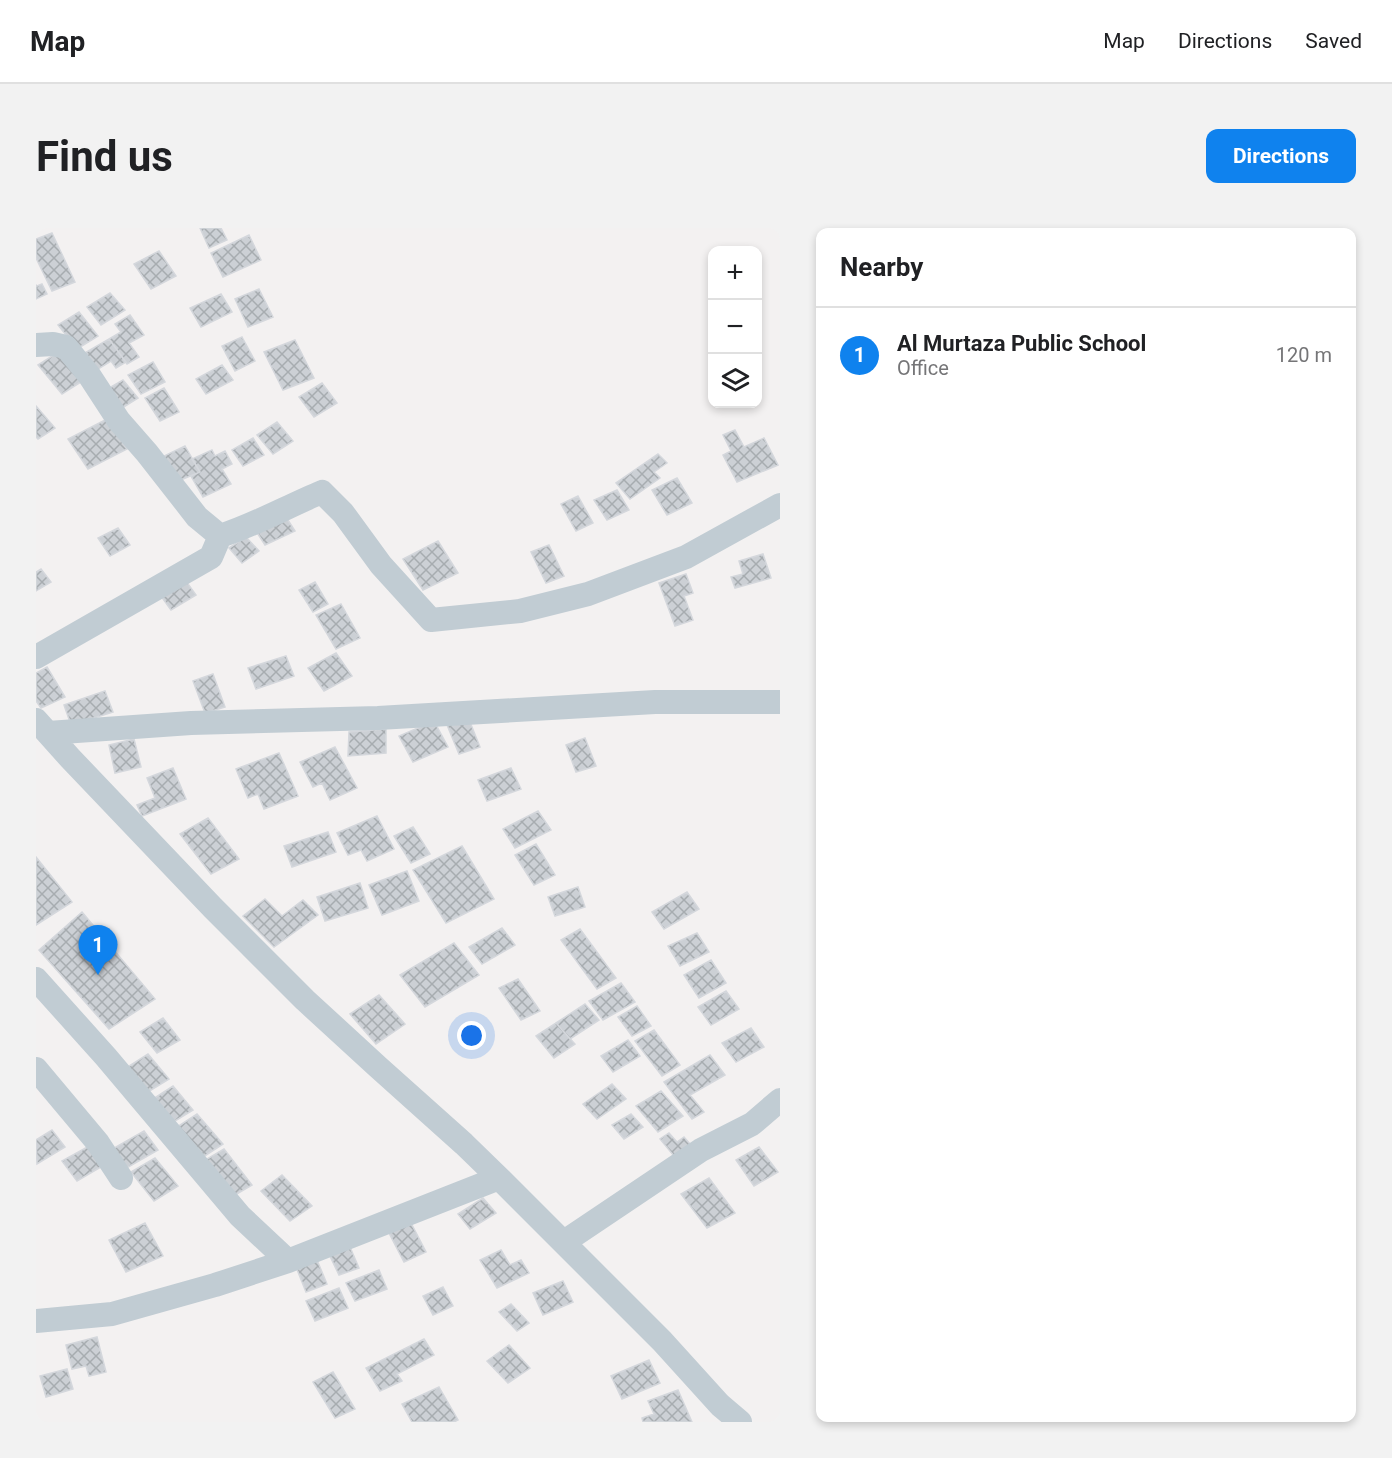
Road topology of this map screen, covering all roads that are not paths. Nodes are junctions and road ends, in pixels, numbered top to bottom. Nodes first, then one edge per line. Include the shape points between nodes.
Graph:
1 (36, 345) edge
2 (780, 505) edge
3 (220, 536) junction
4 (36, 657) edge
5 (780, 702) edge
6 (42, 727) edge
7 (36, 980) edge
8 (36, 1069) edge
9 (780, 1100) edge
10 (121, 1178) dead end
11 (499, 1178) junction
12 (564, 1242) junction
13 (288, 1261) junction
14 (36, 1321) edge
15 (740, 1422) edge

1 - 3 street via 66,346 119,421 197,517
2 - 3 street via 686,557 588,594 520,611 431,620 381,565 344,513 322,492
3 - 4 street via 211,557
5 - 6 street via 655,702 378,718
6 - 11 street via 296,992
7 - 13 street via 240,1216
8 - 10 street via 98,1143
9 - 12 street via 752,1124 701,1150
11 - 12 street
11 - 13 street
12 - 15 street
13 - 14 street via 112,1314

